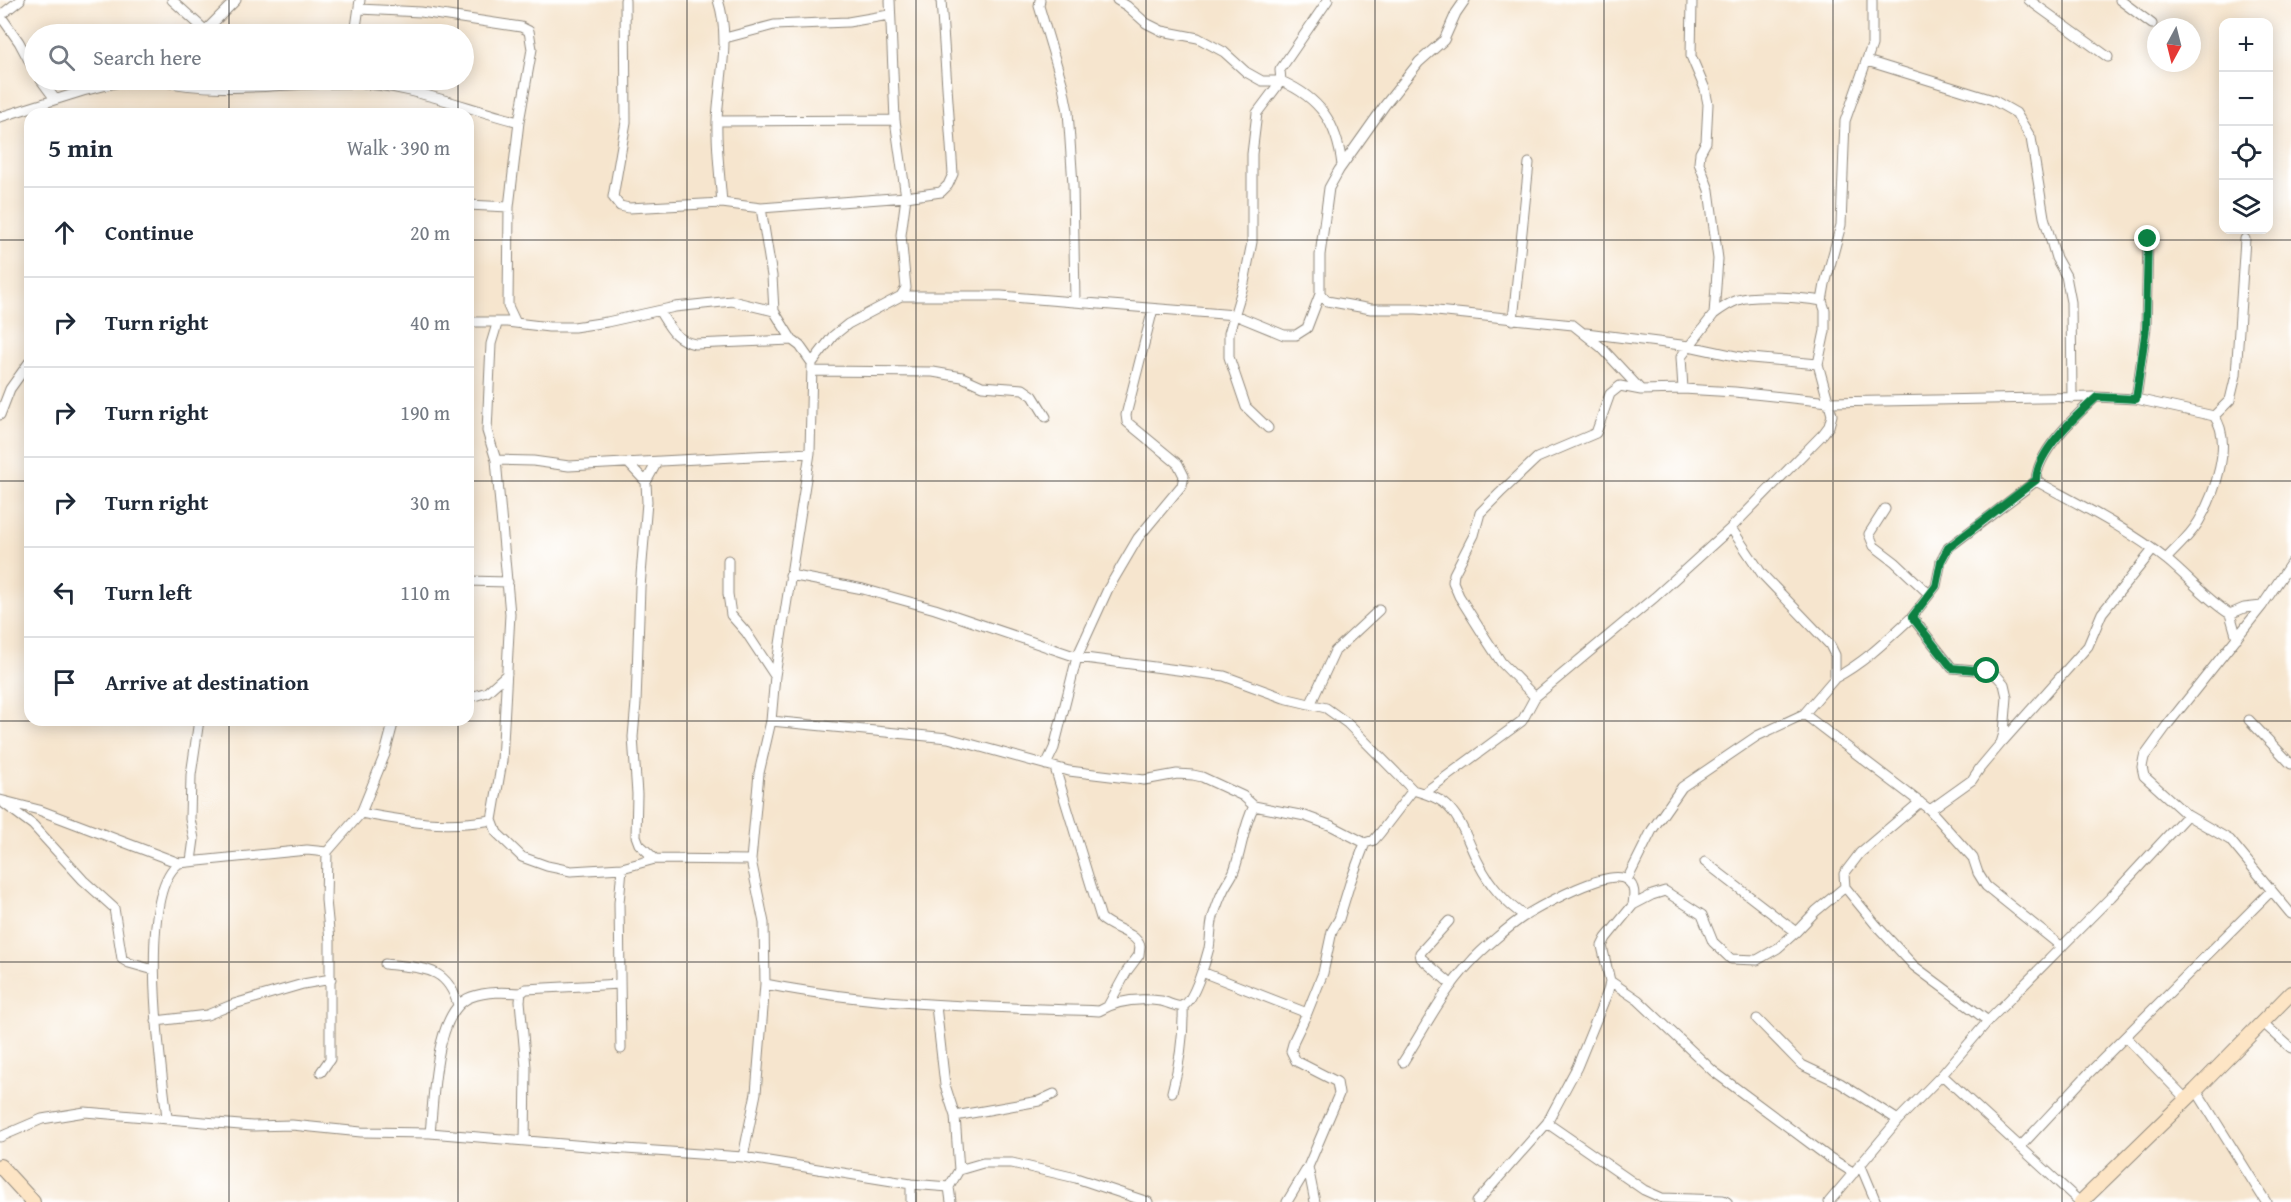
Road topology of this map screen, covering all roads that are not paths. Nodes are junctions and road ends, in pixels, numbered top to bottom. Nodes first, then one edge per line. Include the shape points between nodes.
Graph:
1 (20, 0) edge
2 (172, 0) edge
3 (236, 0) edge
4 (625, 0) edge
5 (718, 0) edge
6 (890, 0) edge
7 (941, 0) edge
8 (1040, 0) edge
9 (1117, 0) edge
10 (1328, 0) edge
11 (1465, 0) edge
12 (1692, 0) edge
13 (1872, 0) edge
14 (2029, 0) edge
15 (2120, 0) edge
16 (360, 4) edge
17 (0, 15) edge
18 (890, 15) junction
19 (2147, 20) edge
20 (196, 24) edge
21 (212, 24) edge
22 (357, 24) edge
23 (725, 38) junction
24 (24, 54) edge
25 (2108, 57) dead end
26 (1867, 61) junction
27 (1281, 81) junction
28 (48, 90) edge
29 (90, 90) edge
30 (408, 90) edge
31 (55, 99) junction
32 (28, 108) edge
33 (470, 108) edge
34 (24, 109) edge
35 (474, 109) edge
36 (0, 117) edge
37 (895, 120) junction
38 (717, 121) junction
39 (519, 122) junction
40 (1529, 163) dead end
41 (1342, 165) junction
42 (906, 196) junction
43 (722, 203) junction
44 (474, 205) edge
45 (509, 207) junction
46 (760, 208) junction
47 (2148, 239) dead end
48 (2245, 239) dead end
49 (1320, 294) junction
50 (901, 296) junction
51 (1822, 301) junction
52 (1075, 302) junction
53 (1153, 309) junction
54 (774, 311) junction
55 (660, 312) junction
56 (1714, 314) junction
57 (1235, 315) junction
58 (1513, 320) junction
59 (474, 322) edge
60 (516, 323) junction
61 (497, 324) junction
62 (1584, 333) junction
63 (792, 340) junction
64 (1689, 346) junction
65 (1818, 364) junction
66 (812, 367) junction
67 (24, 369) edge
68 (1683, 389) junction
69 (1641, 390) junction
70 (2097, 397) junction
71 (2072, 398) junction
72 (2136, 399) junction
73 (1829, 402) junction
74 (0, 415) edge
75 (2214, 416) junction
76 (1046, 417) dead end
77 (1268, 428) dead end
78 (810, 453) junction
79 (496, 460) junction
80 (657, 462) junction
81 (629, 464) junction
82 (2036, 480) junction
83 (646, 482) junction
84 (1885, 509) dead end
85 (1731, 528) junction
86 (2152, 550) junction
87 (2166, 559) junction
88 (728, 560) dead end
89 (2291, 563) edge
90 (789, 575) junction
91 (474, 581) edge
92 (507, 582) junction
93 (1929, 594) junction
94 (2262, 606) junction
95 (1379, 610) dead end
96 (2230, 614) junction
97 (1912, 617) junction
98 (2237, 638) junction
99 (1077, 657) junction
100 (507, 674) junction
101 (775, 676) junction
102 (1835, 678) junction
103 (474, 696) edge
104 (1535, 697) junction
105 (1311, 703) junction
106 (1804, 714) junction
107 (2249, 720) dead end
108 (771, 721) junction
109 (198, 726) edge
110 (392, 726) edge
111 (2001, 743) junction
112 (2291, 764) edge
113 (1050, 767) junction
114 (1413, 790) junction
115 (1424, 793) junction
116 (0, 800) edge
117 (1920, 801) junction
118 (1254, 806) junction
119 (1930, 810) junction
120 (362, 813) junction
121 (2187, 815) junction
122 (492, 820) junction
123 (1365, 843) junction
124 (327, 852) junction
125 (655, 859) junction
126 (751, 860) junction
127 (191, 861) junction
128 (179, 862) junction
129 (1705, 862) dead end
130 (622, 868) junction
131 (1627, 880) junction
132 (1845, 887) junction
133 (2271, 891) junction
134 (1633, 905) junction
135 (2291, 915) edge
136 (1525, 916) junction
137 (1449, 921) dead end
138 (1796, 932) junction
139 (2062, 947) junction
140 (385, 964) dead end
141 (154, 970) junction
142 (1202, 972) junction
143 (331, 979) junction
144 (1610, 981) junction
145 (620, 984) junction
146 (765, 984) junction
147 (1452, 986) junction
148 (521, 993) junction
149 (2291, 993) edge
150 (458, 1005) junction
151 (1184, 1005) junction
152 (936, 1006) junction
153 (1108, 1006) junction
154 (1307, 1013) junction
155 (1756, 1019) dead end
156 (156, 1020) junction
157 (1988, 1021) junction
158 (2263, 1023) junction
159 (2126, 1037) junction
160 (2291, 1048) edge
161 (621, 1049) dead end
162 (1403, 1062) dead end
163 (321, 1071) dead end
164 (1942, 1075) junction
165 (1172, 1092) dead end
166 (1053, 1094) dead end
167 (2191, 1094) junction
168 (955, 1116) junction
169 (166, 1117) junction
170 (1899, 1120) junction
171 (1547, 1123) junction
172 (430, 1133) junction
173 (0, 1137) edge
174 (525, 1141) junction
175 (2021, 1146) junction
176 (743, 1157) junction
177 (0, 1166) edge
178 (1308, 1167) junction
179 (1857, 1169) junction
180 (959, 1170) junction
181 (911, 1184) junction
182 (949, 1187) junction
183 (1660, 1200) edge
184 (33, 1202) edge
185 (911, 1202) edge
186 (951, 1202) edge
187 (1148, 1202) edge
188 (1287, 1202) edge
189 (1315, 1202) edge
190 (1477, 1202) edge
191 (1727, 1202) edge
192 (1828, 1202) edge
193 (1876, 1202) edge
194 (2081, 1202) edge
195 (2266, 1202) edge

1 - 17 street
2 - 20 street
3 - 21 street
4 - 43 street via 626,122 613,197 620,206 629,208
5 - 23 street
6 - 18 street
7 - 42 street via 953,174 941,192
8 - 52 street via 1068,111
9 - 27 street via 1162,31 1198,38 1224,52 1262,81
10 - 27 street via 1280,70
11 - 41 street via 1444,40 1405,79
12 - 56 street via 1691,56 1708,104 1706,142 1699,163 1709,189 1718,259
13 - 26 street via 1872,45
14 - 25 street
15 - 19 street
16 - 22 street
16 - 39 street via 529,31 532,49
17 - 24 street
18 - 23 street via 848,22 774,25
18 - 37 street
23 - 38 street
26 - 51 street via 1845,121 1841,225
26 - 71 street via 1993,100 2016,113 2031,138 2044,217 2072,302
27 - 41 street via 1302,91 1327,115 1340,144
27 - 57 street via 1257,113 1252,154 1252,242
28 - 31 street
29 - 31 street
30 - 33 street
31 - 32 street
34 - 36 street
35 - 39 street
37 - 38 street
37 - 42 street
38 - 43 street
39 - 45 street
40 - 58 street
41 - 49 street via 1326,200
42 - 46 street
42 - 50 street via 901,236 906,288
43 - 46 street
44 - 45 street
45 - 60 street via 508,306
46 - 54 street
47 - 72 street via 2146,328
48 - 75 street via 2236,375 2230,400
49 - 57 street via 1307,328 1296,335 1284,335
49 - 58 street via 1327,301 1371,309 1416,309
50 - 52 street via 1001,296
50 - 66 street via 848,324 833,336
51 - 56 street via 1802,297 1740,298
51 - 65 street via 1825,331
52 - 53 street
53 - 57 street
53 - 99 street via 1127,422 1178,464 1184,476 1182,485 1138,538 1108,589
54 - 55 street via 732,301
54 - 63 street
55 - 60 street via 574,327
55 - 63 street via 683,342
56 - 64 street
57 - 77 street via 1229,333 1229,357 1246,407
58 - 62 street via 1573,325
59 - 61 street
60 - 61 street
61 - 79 street via 490,344 488,432
62 - 64 street
62 - 69 street
63 - 66 street
64 - 65 street via 1740,357
64 - 68 street via 1682,357
65 - 73 street
66 - 76 street via 933,372 962,377 982,386 1023,389 1034,396
66 - 78 street
67 - 74 street via 10,389
68 - 69 street
68 - 73 street
69 - 104 street via 1620,386 1610,394 1596,433 1538,458 1500,493 1480,513 1474,535 1454,574 1459,596 1501,662
70 - 71 street
70 - 72 street
70 - 82 street via 2054,443 2037,470
71 - 73 street
72 - 75 street
73 - 85 street via 1832,415 1823,434
75 - 87 street via 2220,424 2223,444 2212,494 2199,523
78 - 80 street
78 - 90 street
79 - 81 street via 570,466
79 - 92 street
80 - 81 street
80 - 83 street
81 - 83 street
82 - 86 street
82 - 93 street via 1948,548 1936,586
83 - 125 street via 633,737 636,836
84 - 93 street via 1869,534 1870,540
85 - 102 street via 1762,574 1830,645 1835,655
85 - 104 street
86 - 87 street
86 - 111 street via 2102,614 2088,646
87 - 96 street
88 - 101 street via 731,615
89 - 94 street
90 - 99 street via 873,591
90 - 101 street
91 - 92 street
92 - 100 street
93 - 97 street
94 - 96 street
94 - 98 street
95 - 105 street via 1335,651
96 - 98 street
97 - 102 street via 1874,653
97 - 111 street via 1952,668 1987,671 2004,684 2007,697
98 - 121 street via 2144,757 2144,776
99 - 105 street via 1224,676 1284,698
99 - 113 street
100 - 103 street via 487,692
100 - 122 street via 502,761
101 - 108 street
102 - 106 street
104 - 115 street via 1522,721
105 - 114 street via 1347,723
106 - 117 street
106 - 131 street via 1757,736 1682,787 1652,830
107 - 112 street
108 - 113 street via 948,738
108 - 126 street via 759,773
109 - 127 street via 191,775
110 - 120 street
111 - 119 street via 1972,780
113 - 118 street via 1144,780 1193,775 1243,796
113 - 153 street via 1101,918 1140,946 1135,963
114 - 115 street
114 - 123 street via 1374,840
115 - 136 street via 1447,805 1479,866 1510,907
116 - 128 street via 48,813
116 - 141 street via 40,833 114,908 123,959
117 - 119 street
117 - 132 street via 1860,852 1844,874
118 - 123 street via 1305,816
118 - 142 street via 1246,821 1233,875 1222,891 1212,919
119 - 139 street via 1973,858 1986,886
120 - 122 street via 441,825
120 - 124 street
121 - 133 street via 2230,840
121 - 139 street
122 - 130 street via 497,833 532,862 571,871
123 - 154 street
124 - 127 street via 307,850
124 - 143 street
125 - 126 street
125 - 130 street
126 - 146 street via 764,922
127 - 128 street
128 - 141 street via 165,880 158,910
129 - 138 street
130 - 145 street
131 - 134 street via 1634,888
131 - 136 street via 1605,878
132 - 138 street
132 - 157 street via 1914,966
133 - 135 street
133 - 159 street
134 - 138 street via 1665,891 1702,915 1713,942 1731,959 1757,960
134 - 144 street via 1602,946
136 - 147 street via 1470,962
137 - 147 street via 1420,954
139 - 157 street
140 - 150 street via 440,974
141 - 156 street
142 - 151 street
142 - 154 street
143 - 156 street via 234,1004 207,1015
143 - 163 street via 330,1059
144 - 171 street via 1577,1067
144 - 179 street via 1638,1000 1713,1071 1827,1156
145 - 148 street via 526,989
145 - 161 street
146 - 152 street via 878,1002
146 - 176 street via 756,1093
147 - 162 street
148 - 150 street via 489,993 469,997
148 - 174 street
149 - 158 street
150 - 172 street via 441,1037
151 - 153 street via 1139,999
151 - 165 street via 1184,1029
152 - 153 street via 1099,1011
152 - 168 street via 945,1085
154 - 178 street via 1291,1051 1296,1061 1337,1082 1339,1094
155 - 170 street via 1802,1065 1840,1083
156 - 169 street
157 - 164 street
158 - 160 street
158 - 167 street
159 - 167 street
159 - 175 street
164 - 170 street
164 - 175 street
166 - 168 street via 1039,1101
167 - 194 street
167 - 195 street
168 - 180 street
169 - 172 street via 252,1126
169 - 173 street via 85,1112 42,1119
170 - 179 street
171 - 183 street
171 - 190 street
172 - 174 street
174 - 176 street
175 - 194 street
176 - 181 street
177 - 184 street
178 - 188 street
178 - 189 street
179 - 192 street
179 - 193 street
180 - 182 street
180 - 187 street via 983,1163 1012,1163 1076,1178
181 - 182 street
181 - 185 street
182 - 186 street
183 - 191 street

